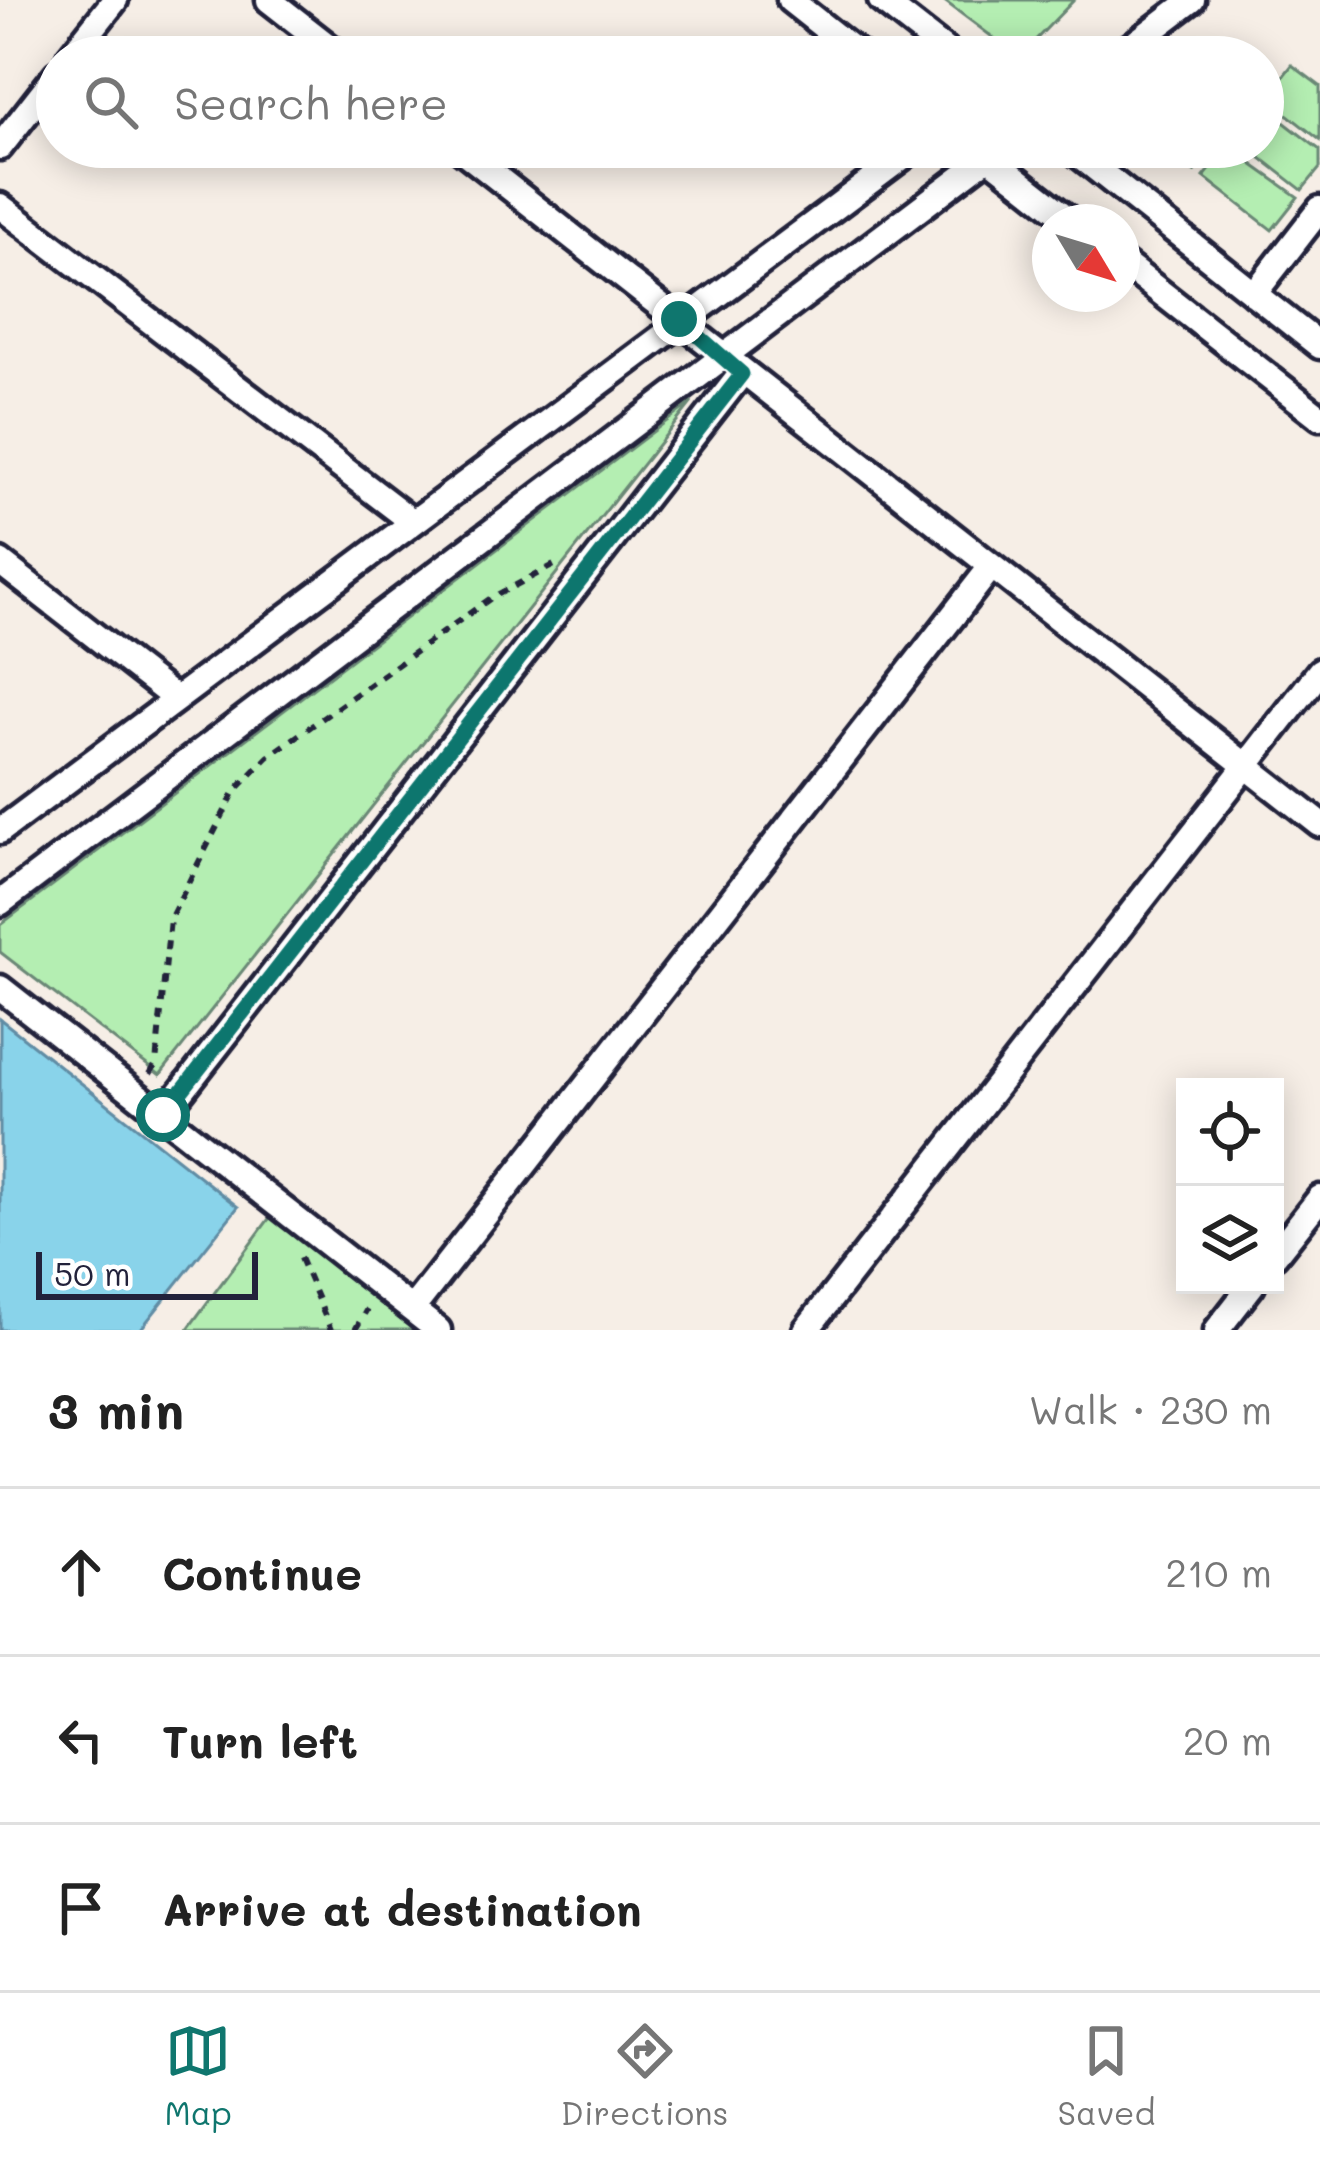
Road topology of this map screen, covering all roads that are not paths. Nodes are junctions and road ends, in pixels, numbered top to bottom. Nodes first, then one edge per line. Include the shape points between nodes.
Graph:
1 (115, 0) edge
2 (269, 0) edge
3 (790, 0) edge
4 (881, 0) edge
5 (1192, 0) edge
6 (87, 36) edge
7 (315, 36) edge
8 (835, 36) edge
9 (927, 36) edge
10 (1145, 36) edge
11 (36, 101) edge
12 (0, 147) edge
13 (485, 168) edge
14 (887, 168) edge
15 (965, 168) edge
16 (1009, 168) edge
17 (1095, 168) edge
18 (1051, 204) edge
19 (0, 206) edge
20 (1320, 209) edge
21 (1140, 276) edge
22 (1254, 294) junction
23 (679, 319) junction
24 (1320, 346) edge
25 (721, 357) junction
26 (742, 374) junction
27 (1320, 417) edge
28 (413, 522) junction
29 (0, 562) edge
30 (991, 567) junction
31 (1320, 671) edge
32 (176, 699) junction
33 (1246, 766) junction
34 (1320, 824) edge
35 (0, 831) edge
36 (0, 903) edge
37 (0, 988) edge
38 (163, 1115) junction
39 (1320, 1198) edge
40 (1284, 1244) edge
41 (1245, 1294) edge
42 (412, 1310) junction
43 (438, 1330) edge
44 (806, 1330) edge
45 (1217, 1330) edge

1 - 6 street
2 - 7 street
3 - 8 street
4 - 9 street
5 - 10 street
11 - 12 street
13 - 23 street
14 - 23 street
15 - 25 street
16 - 18 street
17 - 22 street
19 - 28 street
20 - 22 street
21 - 27 street
22 - 24 street
23 - 25 street
23 - 28 street
25 - 26 street
25 - 36 street
26 - 30 street
26 - 38 street
28 - 32 street
29 - 32 street
30 - 33 street
30 - 42 street
31 - 33 street
32 - 35 street
33 - 34 street
33 - 44 street
37 - 38 street
38 - 42 street
39 - 40 street
41 - 45 street
42 - 43 street

